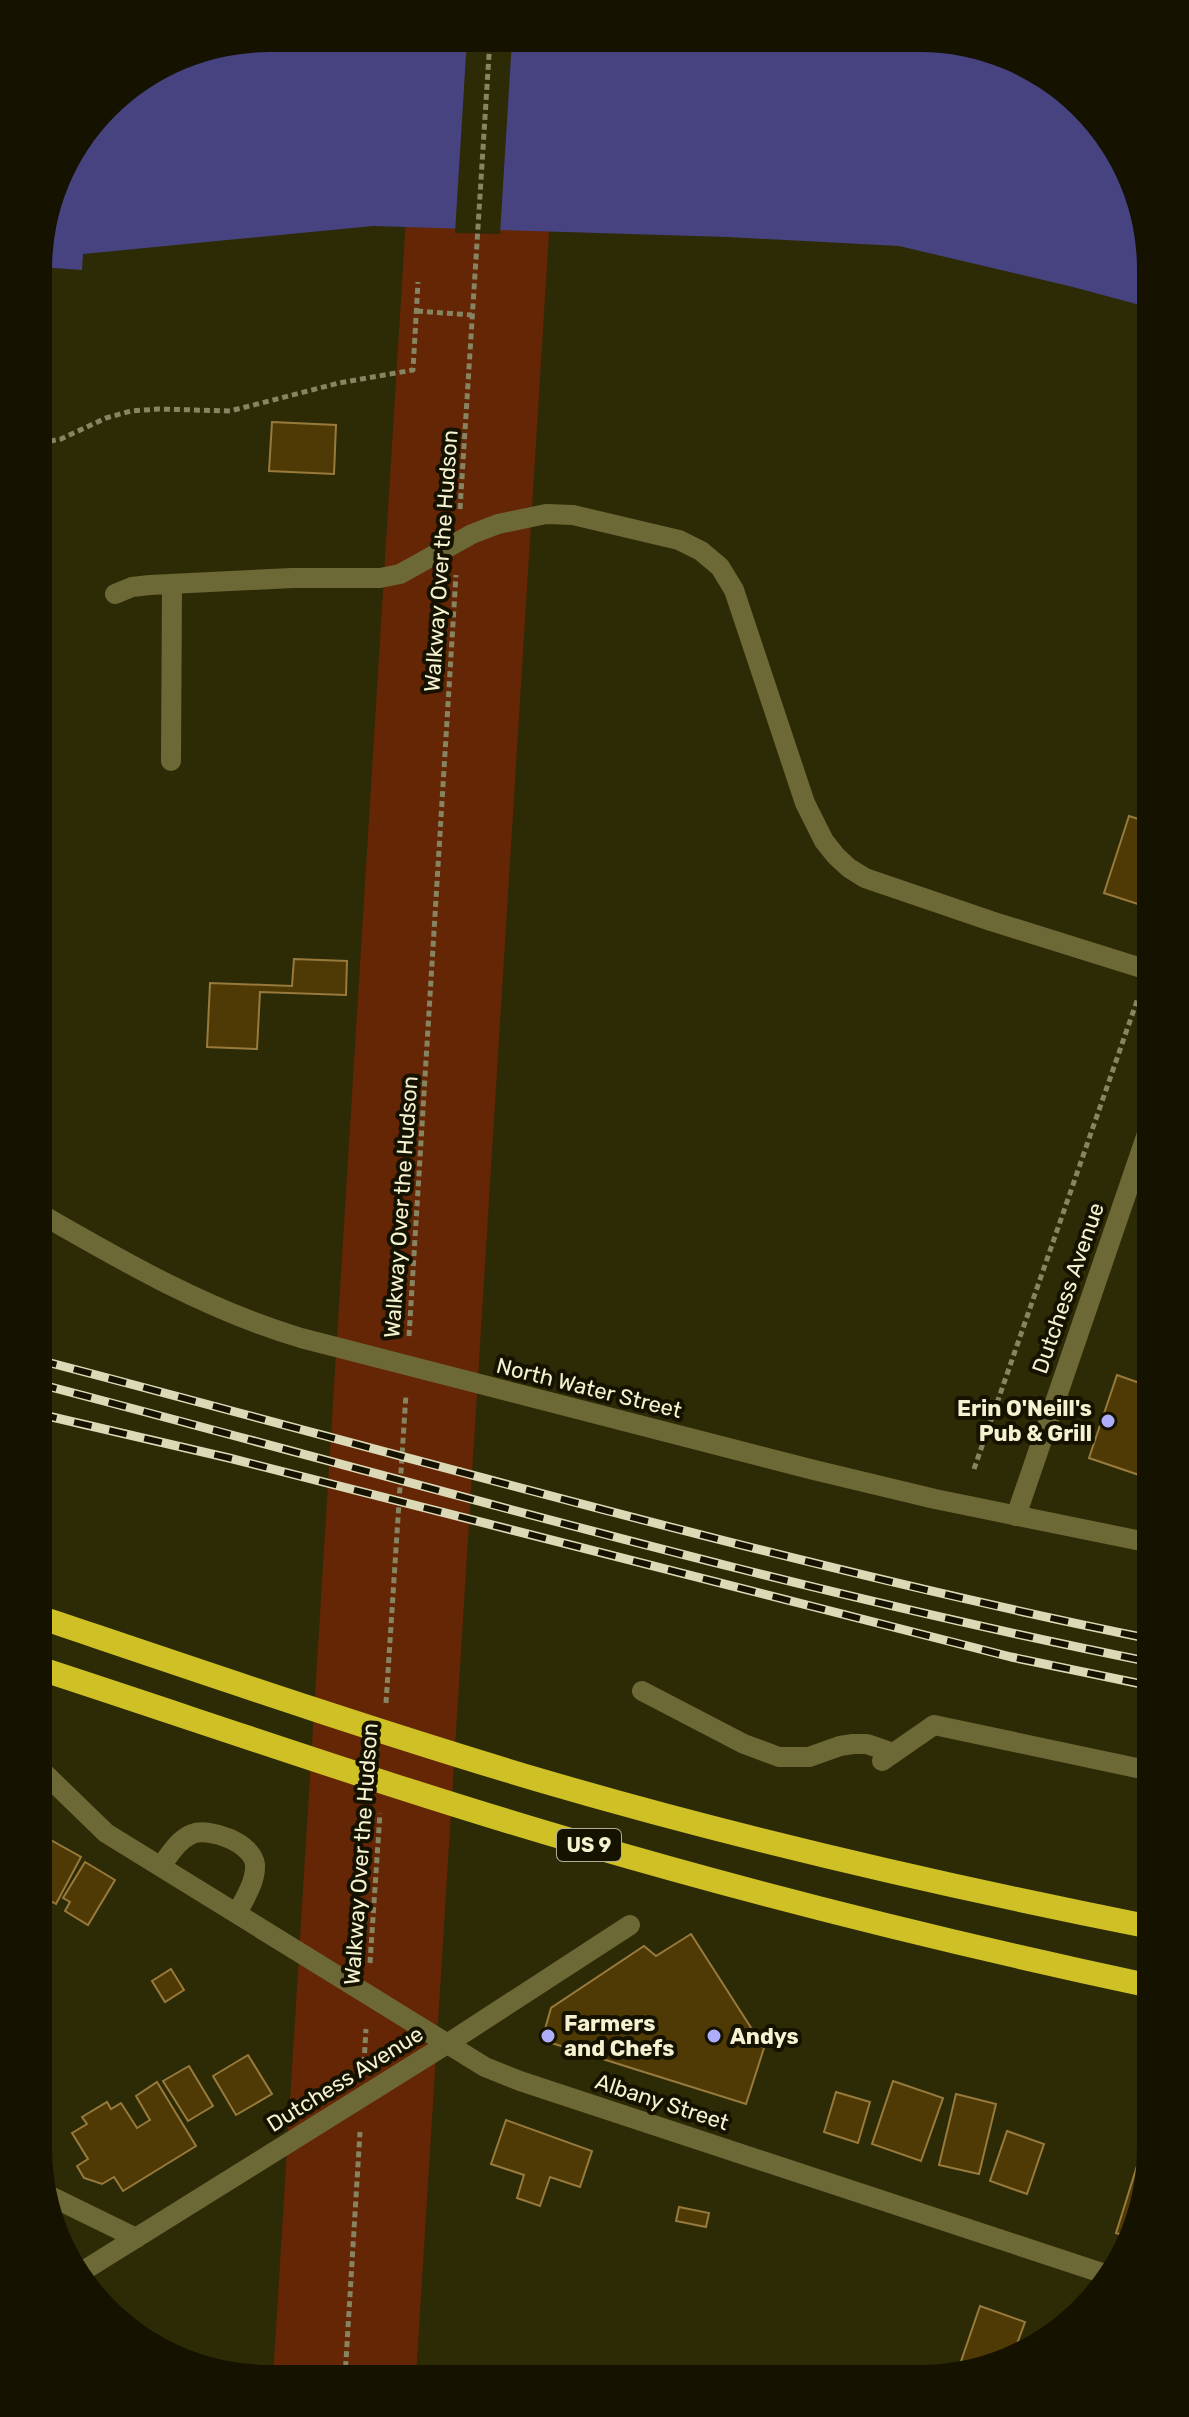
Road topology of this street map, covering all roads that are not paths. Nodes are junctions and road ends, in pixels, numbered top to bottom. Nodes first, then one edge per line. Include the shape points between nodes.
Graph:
1 (172, 584) junction
2 (115, 594) dead end
3 (171, 761) dead end
4 (1137, 966) edge
5 (1137, 1163) edge
6 (52, 1220) edge
7 (1016, 1516) junction
8 (1137, 1540) edge
9 (52, 1621) edge
10 (52, 1673) edge
11 (642, 1691) dead end
12 (1137, 1768) edge
13 (52, 1781) edge
14 (161, 1866) junction
15 (237, 1913) junction
16 (1137, 1924) edge
17 (630, 1925) dead end
18 (1137, 1983) edge
19 (447, 2044) junction
20 (59, 2200) edge
21 (136, 2238) junction
22 (88, 2268) edge
23 (1098, 2272) edge

1 - 2 street
1 - 3 street
1 - 4 street via 390,576 472,534 546,514 573,515 679,540 720,567 734,590 805,803 836,856 865,878
5 - 7 street, Dutchess Avenue
6 - 7 street, North Water Street via 168,1285 267,1328 799,1467
7 - 8 street, North Water Street
9 - 16 highway, US 9 via 568,1788 941,1883
10 - 18 highway, US 9 via 647,1862 874,1923
11 - 12 street via 779,1757 809,1757 853,1744 867,1744 887,1757 934,1725
13 - 14 street, Albany Street via 106,1833
14 - 15 street, Albany Street
14 - 15 street via 181,1841 197,1833 219,1834 246,1848 255,1864
15 - 19 street, Albany Street
17 - 19 street, Dutchess Avenue
19 - 21 street, Dutchess Avenue
19 - 23 street, Albany Street via 520,2081
20 - 21 street
21 - 22 street, Dutchess Avenue

